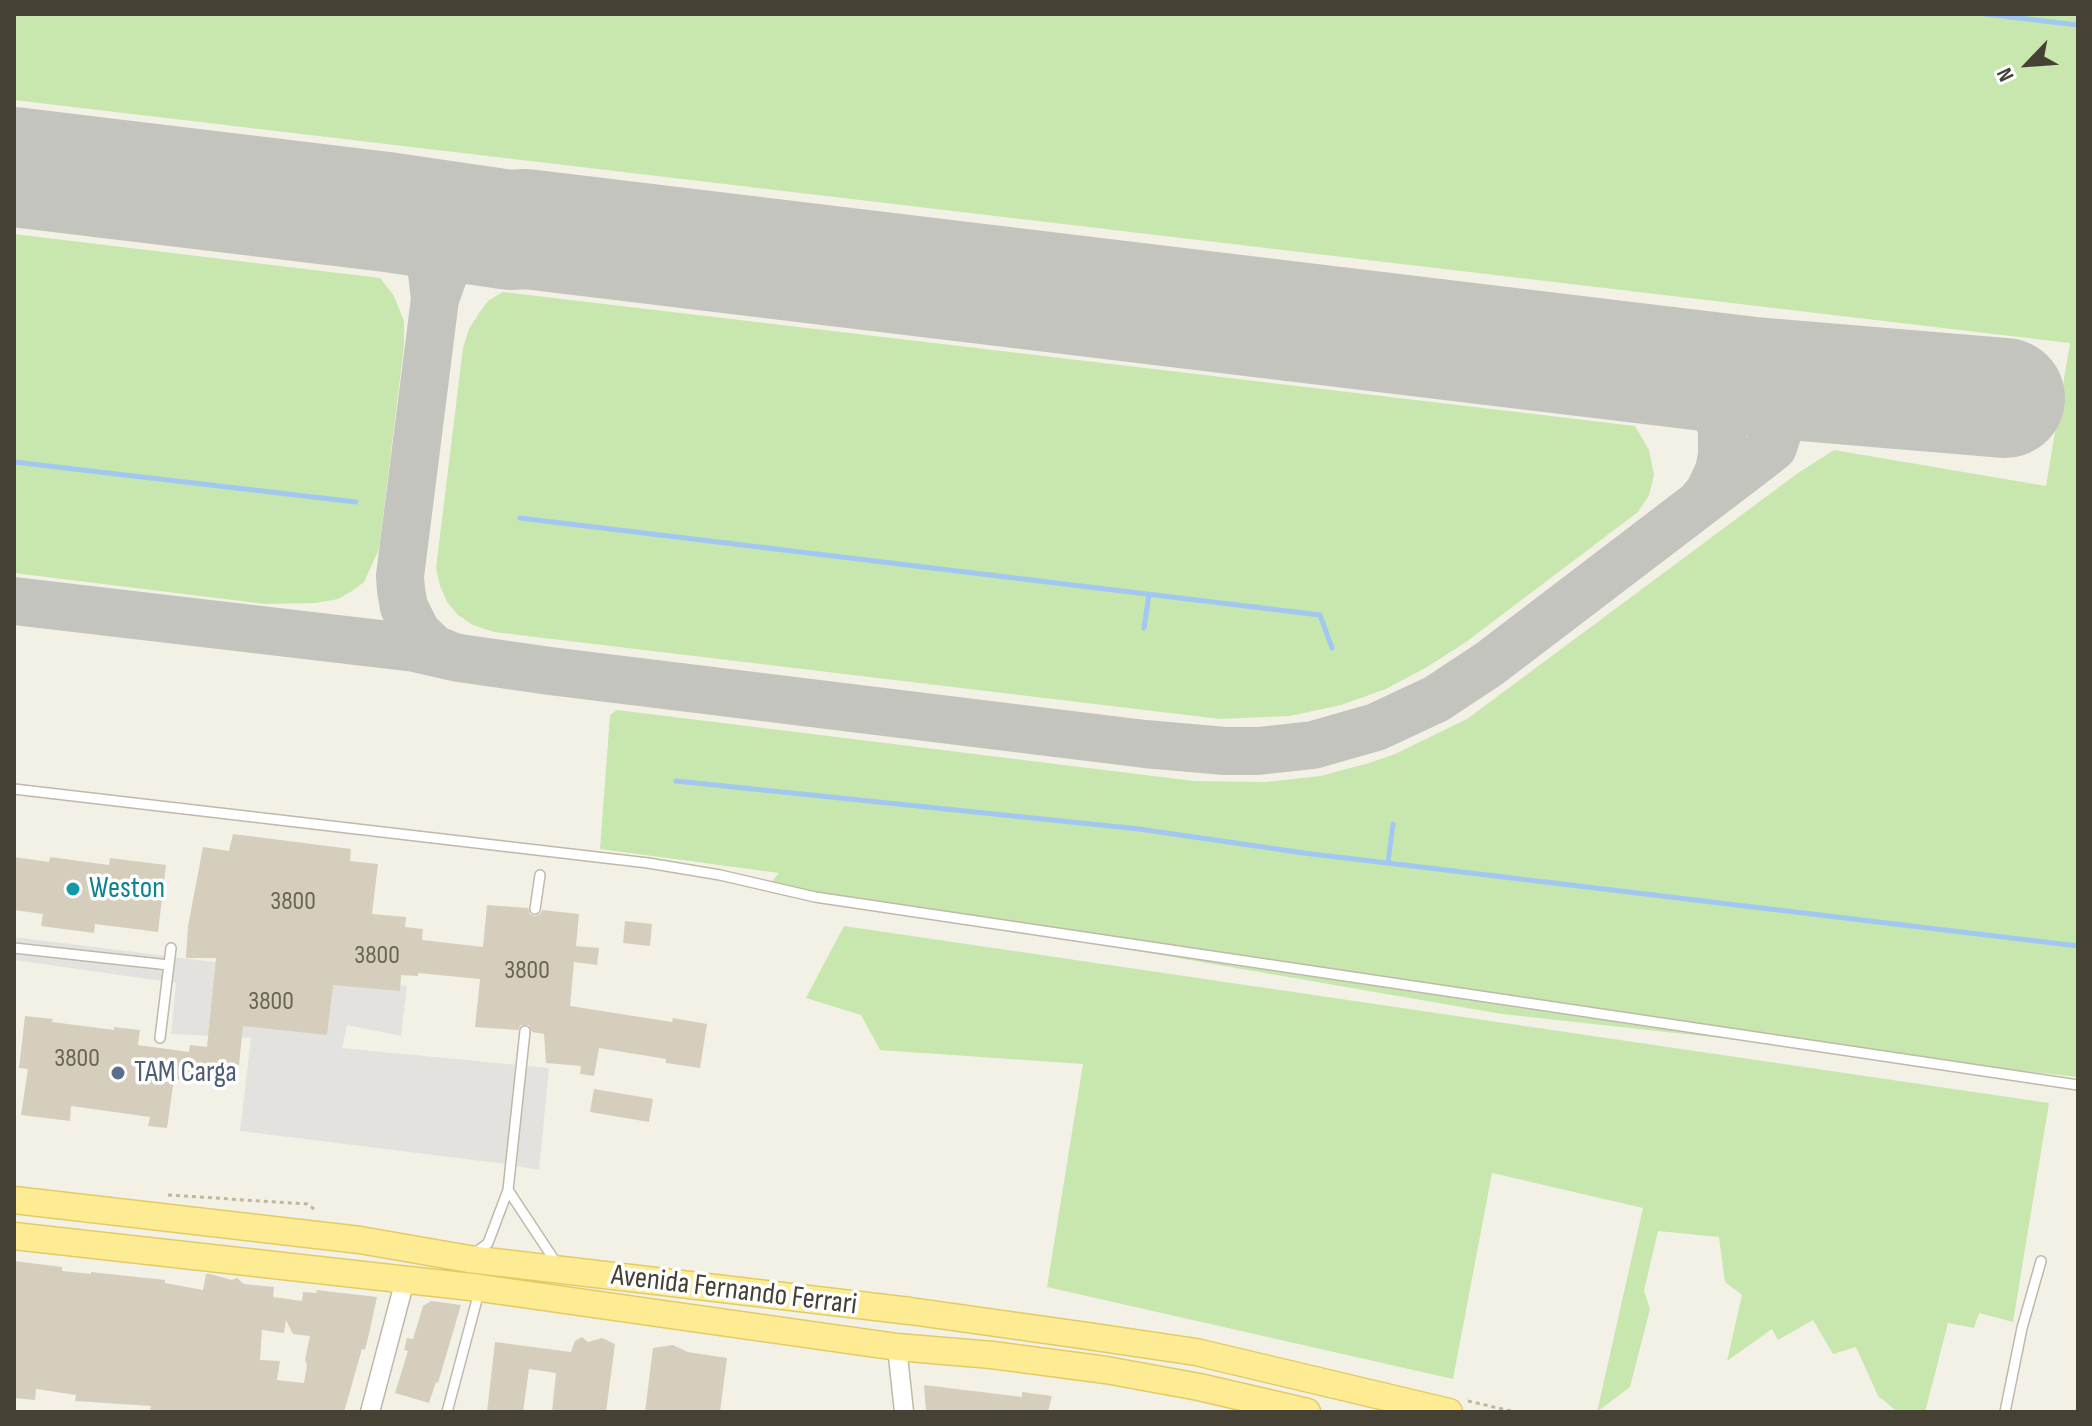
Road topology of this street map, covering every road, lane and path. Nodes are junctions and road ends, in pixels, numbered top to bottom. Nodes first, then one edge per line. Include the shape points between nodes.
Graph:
1 (14, 789) edge
2 (540, 875) dead end
3 (535, 909) dead end
4 (14, 948) edge
5 (171, 948) dead end
6 (169, 965) junction
7 (525, 1031) dead end
8 (160, 1038) dead end
9 (2078, 1085) edge
10 (508, 1190) junction
11 (14, 1200) edge
12 (14, 1236) edge
13 (469, 1259) junction
14 (2041, 1261) dead end
15 (561, 1271) junction
16 (405, 1280) junction
17 (480, 1288) junction
18 (859, 1306) junction
19 (897, 1347) junction
20 (370, 1412) edge
21 (447, 1412) edge
22 (904, 1412) edge
23 (1307, 1412) edge
24 (1449, 1412) edge
25 (2005, 1412) edge

1 - 9 lane via 648,863 815,897
2 - 3 lane
4 - 6 lane
5 - 6 lane
6 - 8 lane
7 - 10 lane
10 - 13 lane via 488,1243
10 - 15 lane
11 - 13 main road, Avenida Fernando Ferrari via 360,1240
12 - 16 main road, Avenida Fernando Ferrari
13 - 15 main road, Avenida Fernando Ferrari
13 - 16 main road
14 - 25 lane
15 - 18 main road, Avenida Fernando Ferrari
16 - 17 main road, Avenida Fernando Ferrari
16 - 20 street
17 - 19 main road, Avenida Fernando Ferrari
17 - 21 lane
18 - 19 main road
18 - 24 main road, Avenida Fernando Ferrari via 1196,1352
19 - 22 street
19 - 23 main road, Avenida Fernando Ferrari via 1106,1370

